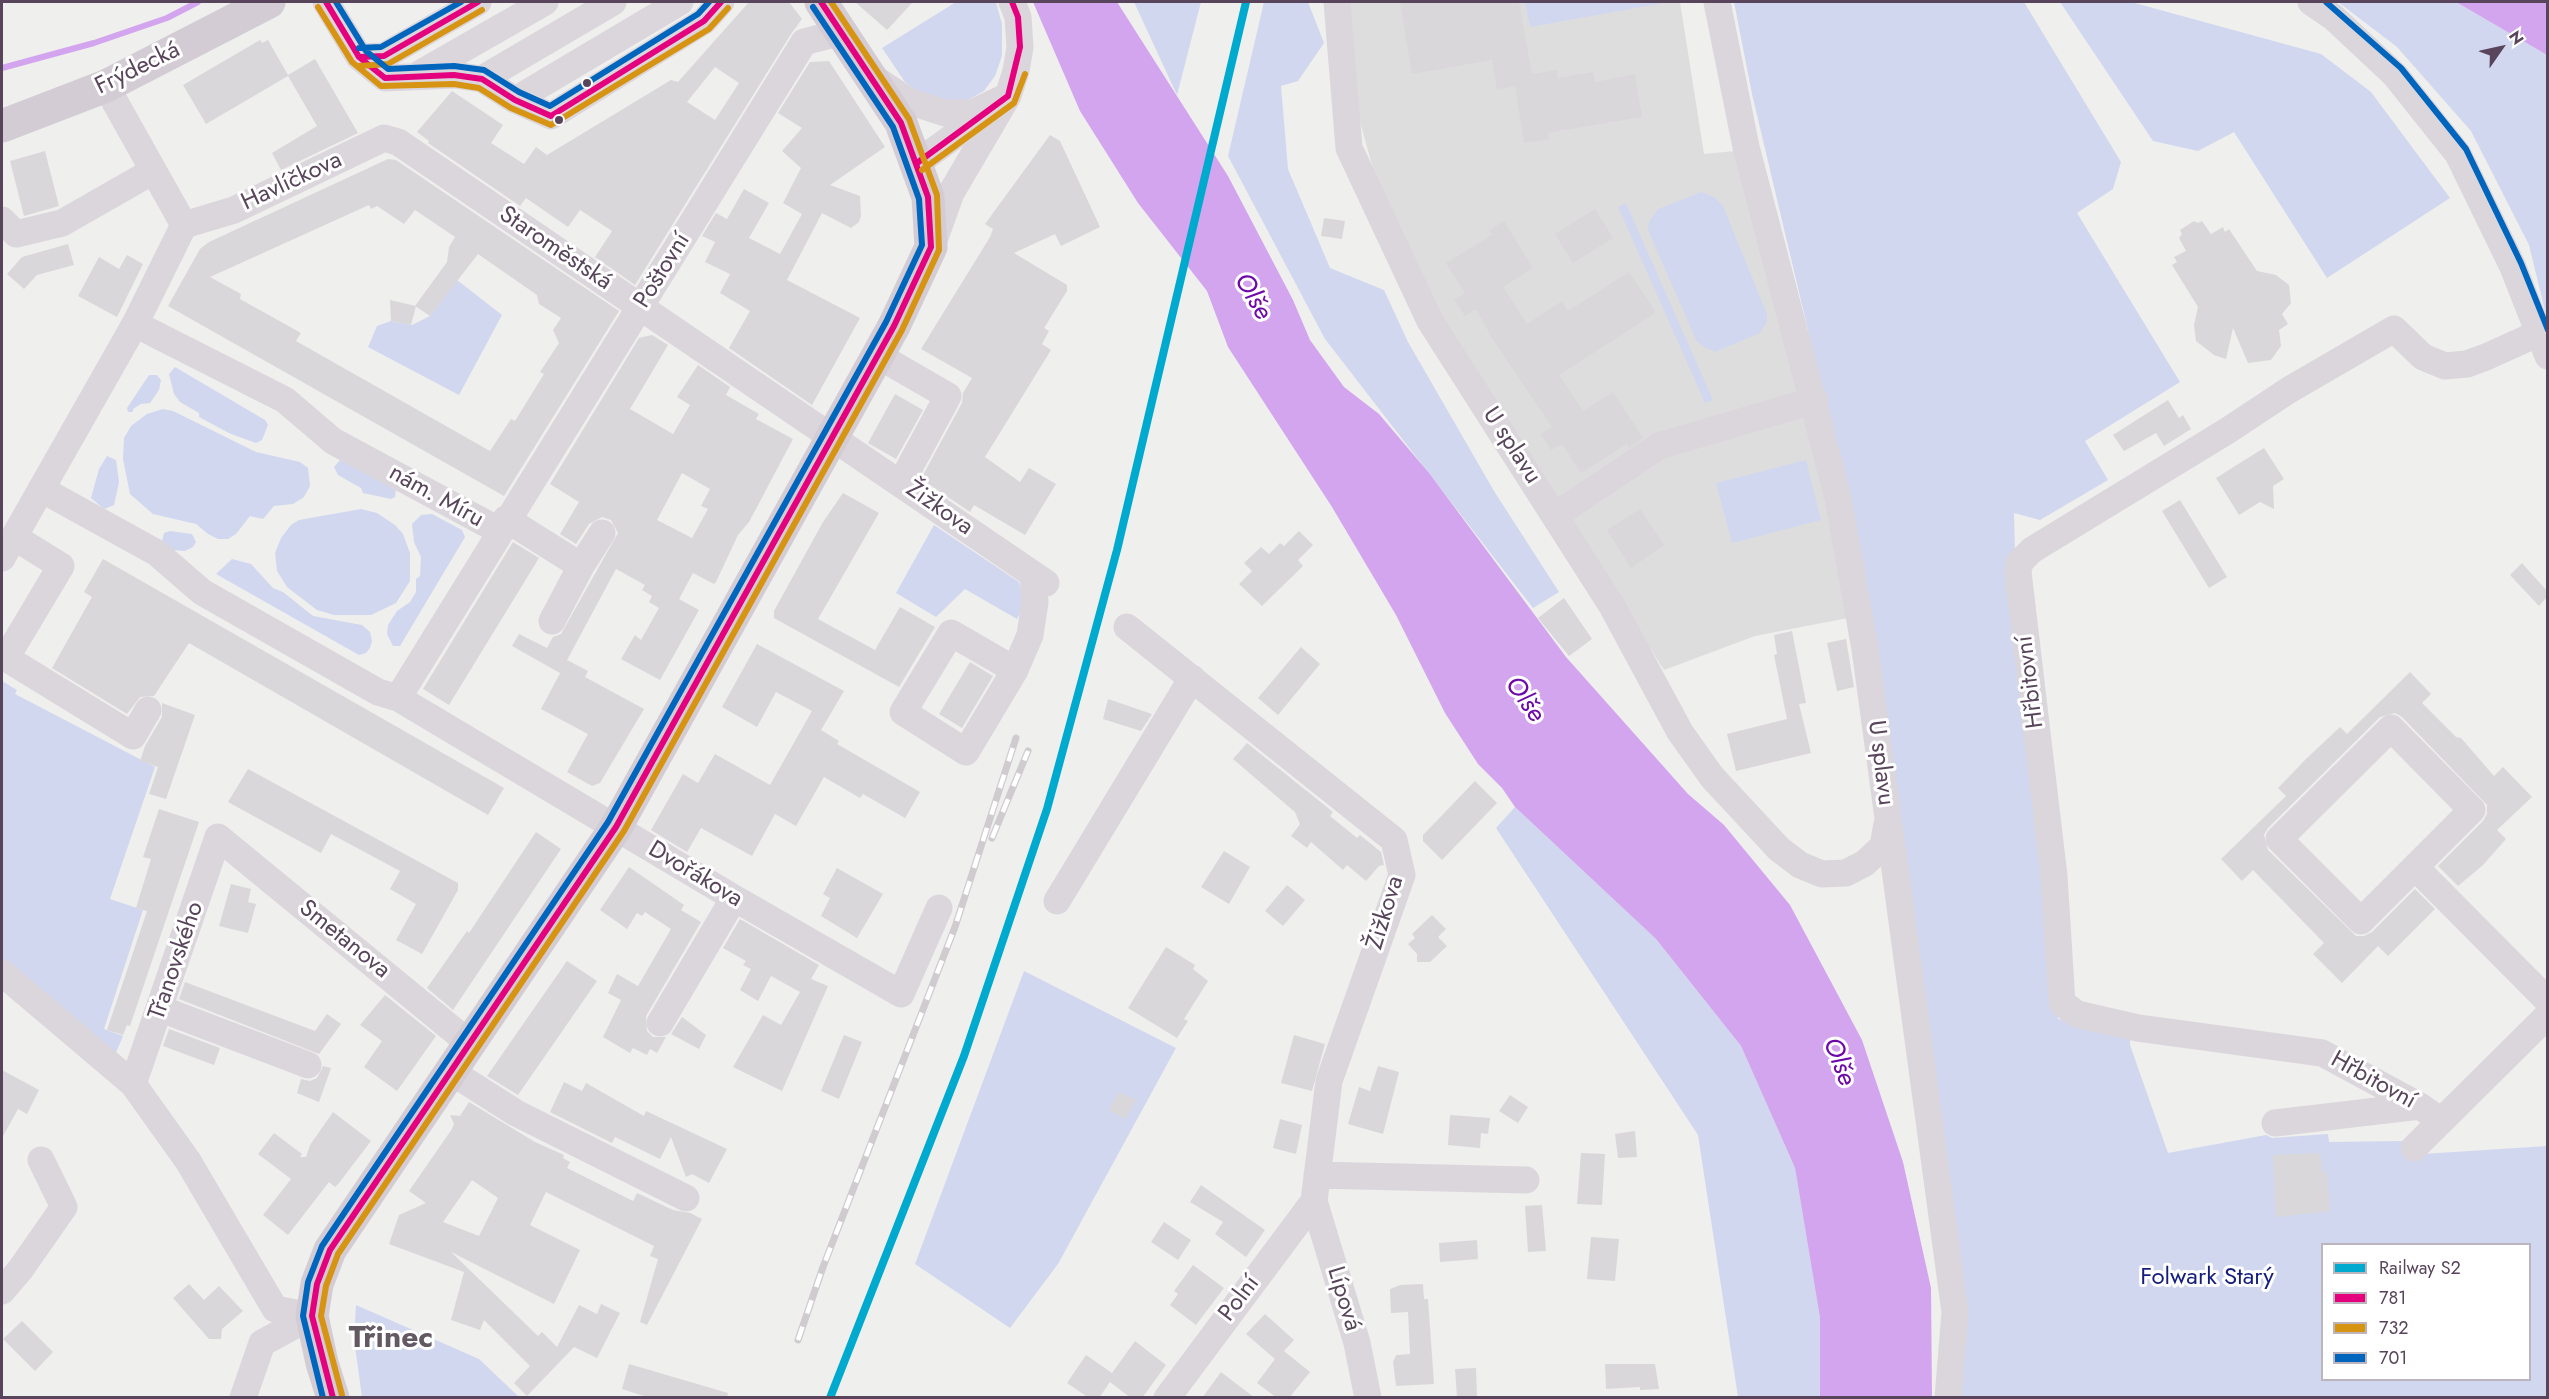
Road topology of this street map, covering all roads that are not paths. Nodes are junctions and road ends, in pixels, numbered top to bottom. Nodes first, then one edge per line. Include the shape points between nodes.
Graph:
1 (269, 2) edge
2 (326, 2) edge
3 (478, 2) edge
4 (545, 2) edge
5 (613, 2) edge
6 (680, 2) edge
7 (721, 2) edge
8 (821, 2) edge
9 (1012, 2) edge
10 (1337, 2) edge
11 (1717, 2) edge
12 (2310, 2) edge
13 (842, 32) junction
14 (359, 57) junction
15 (873, 77) junction
16 (410, 79) junction
17 (482, 79) junction
18 (1012, 84) junction
19 (106, 86) junction
20 (515, 100) junction
21 (2, 126) edge
22 (398, 142) joint
23 (917, 163) junction
24 (153, 171) junction
25 (2, 220) edge
26 (184, 225) junction
27 (931, 247) junction
28 (640, 307) junction
29 (135, 324) junction
30 (2543, 344) edge
31 (877, 355) junction
32 (1815, 400) junction
33 (831, 437) junction
34 (902, 483) junction
35 (41, 489) junction
36 (1556, 515) junction
37 (503, 525) junction
38 (602, 533) dead end
39 (11, 541) edge
40 (581, 566) junction
41 (552, 621) dead end
42 (1127, 627) dead end
43 (1015, 670) dead end
44 (1192, 678) junction
45 (398, 698) junction
46 (148, 710) dead end
47 (1887, 822) junction
48 (616, 827) junction
49 (218, 837) joint
50 (2415, 867) junction
51 (734, 898) junction
52 (1057, 901) dead end
53 (939, 908) dead end
54 (2, 973) edge
55 (2547, 1001) edge
56 (161, 1009) junction
57 (2547, 1015) edge
58 (660, 1023) dead end
59 (469, 1043) junction
60 (308, 1065) dead end
61 (450, 1071) junction
62 (133, 1084) junction
63 (2431, 1114) junction
64 (2275, 1123) dead end
65 (2414, 1148) dead end
66 (41, 1160) dead end
67 (1526, 1180) dead end
68 (1315, 1188) junction
69 (686, 1198) dead end
70 (2, 1291) edge
71 (312, 1316) junction
72 (243, 1398) edge
73 (333, 1398) edge
74 (1167, 1398) edge
75 (1368, 1398) edge
76 (1947, 1398) edge

1 - 19 main road, Frýdecká
2 - 14 street
3 - 14 street via 384,56
4 - 16 street
5 - 17 street
6 - 20 street
7 - 20 street via 704,21 551,116
8 - 13 main road
9 - 18 street via 1018,17 1020,47
10 - 36 street, U splavu via 1350,148 1430,321
11 - 32 street, U splavu via 1746,147
12 - 30 street via 2395,75 2458,154 2496,227
13 - 15 main road
13 - 28 street, Poštovní via 804,42
14 - 16 street via 385,78
15 - 18 street via 908,101 945,113 972,113
15 - 23 main road via 901,123
16 - 17 street via 454,75
17 - 20 street
18 - 23 street
18 - 27 street via 951,193
19 - 21 main road, Frýdecká
19 - 24 street
22 - 26 street, Havlíčkova via 384,138 234,210
22 - 28 street, Staroměstská
23 - 27 main road via 928,197
24 - 25 street via 62,223 16,234
24 - 26 street
26 - 29 street
27 - 31 main road via 919,279
28 - 33 street, Staroměstská
28 - 37 street, Poštovní
29 - 35 street
29 - 37 street, nám. Míru via 285,400 333,441
30 - 63 street, Hřbitovní via 2445,366 2423,357 2394,329 2032,550 2020,562 2018,572 2054,876 2062,1003 2077,1014 2138,1028 2322,1053
31 - 33 main road
31 - 34 street via 948,396
32 - 36 street via 1659,446
32 - 47 street, U splavu via 1838,498 1864,649
33 - 34 street, Žižkova
33 - 48 main road
34 - 43 street, Žižkova via 1040,579 1030,635
35 - 39 street
35 - 45 street via 157,553 219,603 378,692
36 - 47 street, U splavu via 1612,606 1680,732 1712,777 1779,849 1800,865 1822,874 1846,873 1865,863 1883,846
37 - 40 street
37 - 45 street, nám. Míru
38 - 40 street
39 - 46 street via 61,566 6,658 133,736
40 - 41 street
42 - 44 street, Žižkova
44 - 52 street
44 - 68 street, Žižkova via 1394,840 1401,875 1329,1081
45 - 48 street, Dvořákova
47 - 76 street, U splavu via 1955,1312
48 - 51 street, Dvořákova
48 - 59 main road
49 - 56 street, Třanovského
49 - 59 street, Smetanova
50 - 50 street via 2472,810 2391,728 2279,839 2361,921
50 - 55 street
51 - 53 street, Dvořákova via 901,994
51 - 58 street
54 - 62 street
56 - 60 street
56 - 62 street, Třanovského
57 - 63 street
59 - 61 main road
61 - 69 street via 516,1113
61 - 71 main road via 330,1250 317,1284
62 - 71 street via 188,1161 275,1309
63 - 64 street
63 - 65 street
66 - 70 street via 64,1207
67 - 68 street
68 - 74 street, Polní
68 - 75 street, Lípová
71 - 72 street via 262,1343
71 - 73 main road

